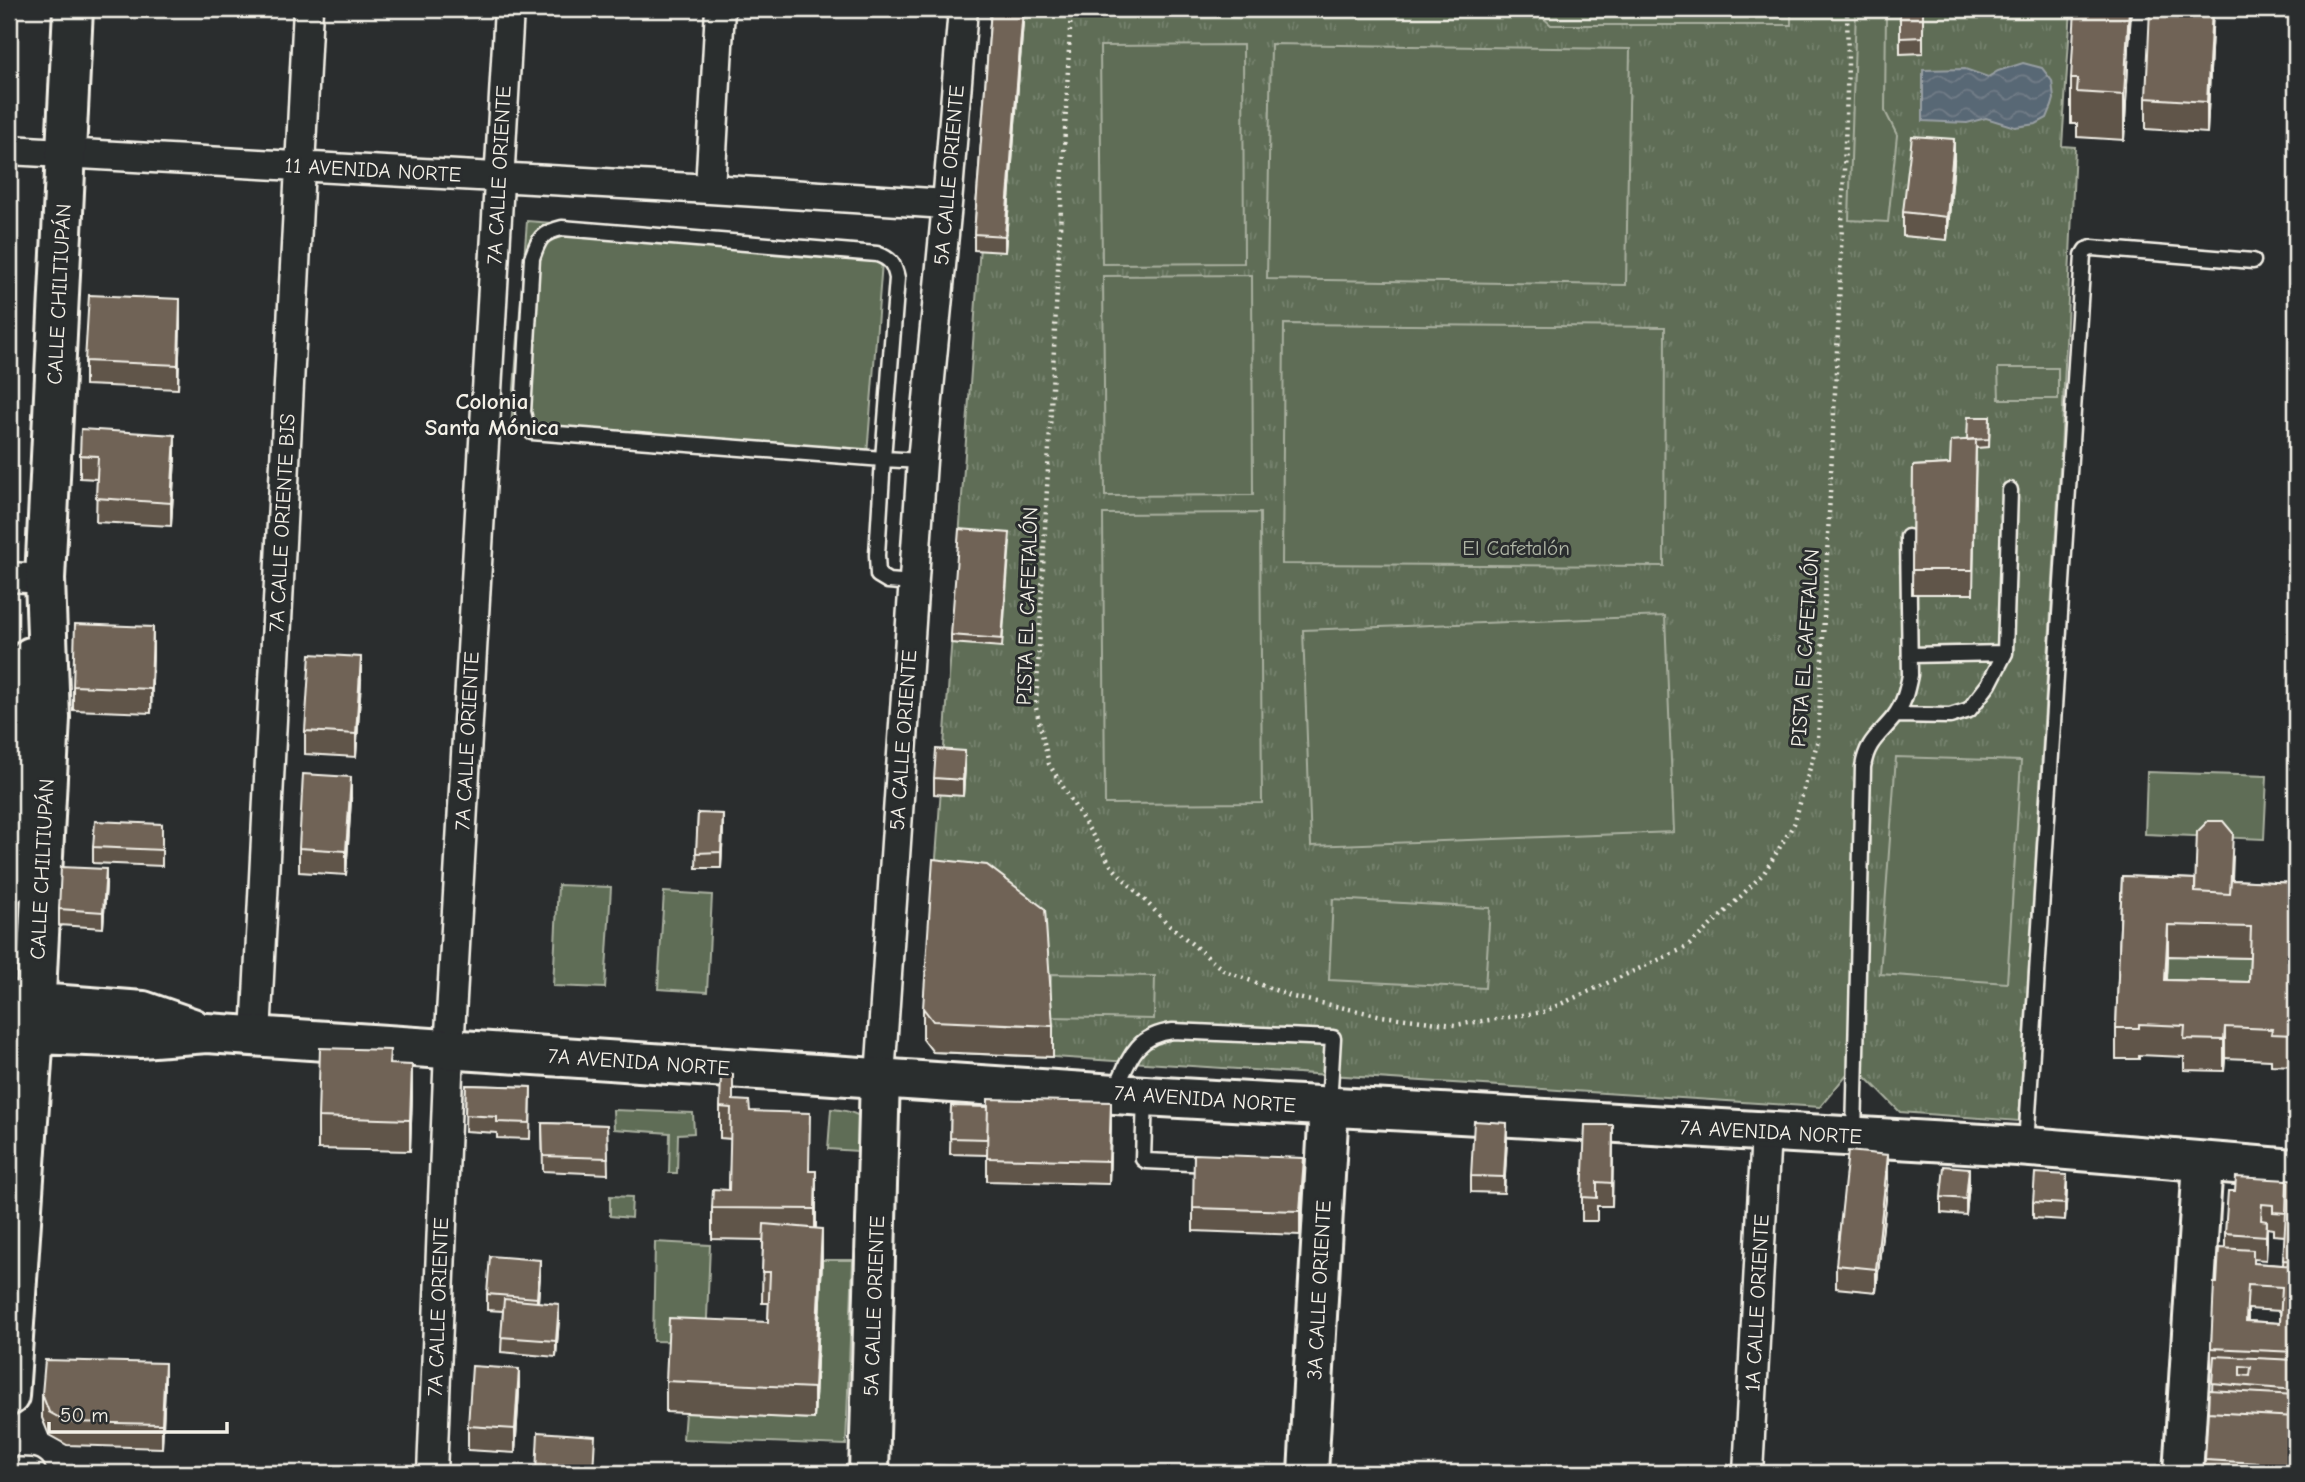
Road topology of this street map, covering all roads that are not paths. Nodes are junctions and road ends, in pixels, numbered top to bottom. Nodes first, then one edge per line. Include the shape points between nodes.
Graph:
1 (74, 9) edge
2 (308, 9) edge
3 (509, 9) edge
4 (720, 9) edge
5 (962, 9) edge
6 (9, 150) edge
7 (66, 154) junction
8 (300, 166) junction
9 (499, 177) junction
10 (710, 189) junction
11 (947, 204) junction
12 (2253, 261) dead end
13 (883, 459) junction
14 (922, 461) junction
15 (2010, 490) dead end
16 (1908, 537) dead end
17 (27, 578) edge
18 (914, 583) junction
19 (2005, 653) junction
20 (1910, 655) junction
21 (1896, 715) junction
22 (9, 884) edge
23 (22, 1017) edge
24 (256, 1036) junction
25 (449, 1051) junction
26 (880, 1077) junction
27 (1130, 1095) junction
28 (1329, 1106) junction
29 (1766, 1132) junction
30 (1854, 1137) junction
31 (2025, 1146) junction
32 (2203, 1163) junction
33 (1231, 1165) edge
34 (2296, 1169) edge
35 (9, 1396) edge
36 (9, 1472) edge
37 (31, 1473) edge
38 (432, 1473) edge
39 (869, 1473) edge
40 (1308, 1473) edge
41 (1748, 1473) edge
42 (2183, 1473) edge

1 - 7 main road, CALLE CHILTIUPÁN
2 - 8 street, 7A CALLE ORIENTE BIS
3 - 9 street, 7A CALLE ORIENTE
4 - 10 street
5 - 11 street, 5A CALLE ORIENTE
6 - 7 street, 11 AVENIDA NORTE
7 - 8 street, 11 AVENIDA NORTE
7 - 17 main road, CALLE CHILTIUPÁN
8 - 9 street, 11 AVENIDA NORTE
8 - 24 street, 7A CALLE ORIENTE BIS
9 - 10 street, 11 AVENIDA NORTE
9 - 25 street, 7A CALLE ORIENTE
10 - 11 street, 11 AVENIDA NORTE
11 - 14 street, 5A CALLE ORIENTE
12 - 31 lane via 2092,248 2083,255
13 - 13 lane via 532,432 523,412 532,258 538,241 547,232 562,228 776,244 889,258 897,278
13 - 14 lane
13 - 18 lane via 878,575 888,581
14 - 18 street, 5A CALLE ORIENTE
15 - 19 lane
16 - 20 lane
17 - 22 main road, CALLE CHILTIUPÁN
17 - 23 main road, CALLE CHILTIUPÁN via 50,718
18 - 26 street, 5A CALLE ORIENTE
19 - 20 lane
19 - 21 lane via 1969,710 1950,716
20 - 21 lane via 1907,696
21 - 30 lane via 1872,739 1863,768
23 - 24 main road, 7A AVENIDA NORTE via 140,1038 207,1033
23 - 35 main road, CALLE CHILTIUPÁN
24 - 25 main road, 7A AVENIDA NORTE
25 - 26 main road, 7A AVENIDA NORTE
25 - 38 street, 7A CALLE ORIENTE
26 - 27 main road, 7A AVENIDA NORTE
26 - 39 main road, 5A CALLE ORIENTE
27 - 28 main road, 7A AVENIDA NORTE
27 - 28 lane via 1134,1050 1163,1032 1333,1038
27 - 33 lane via 1143,1159
28 - 29 main road, 7A AVENIDA NORTE
28 - 40 main road, 3A CALLE ORIENTE via 1319,1169
29 - 30 main road, 7A AVENIDA NORTE
29 - 41 street, 1A CALLE ORIENTE
30 - 31 main road, 7A AVENIDA NORTE
31 - 32 main road, 7A AVENIDA NORTE
32 - 34 main road, 7A AVENIDA NORTE
32 - 42 main road
36 - 37 street

